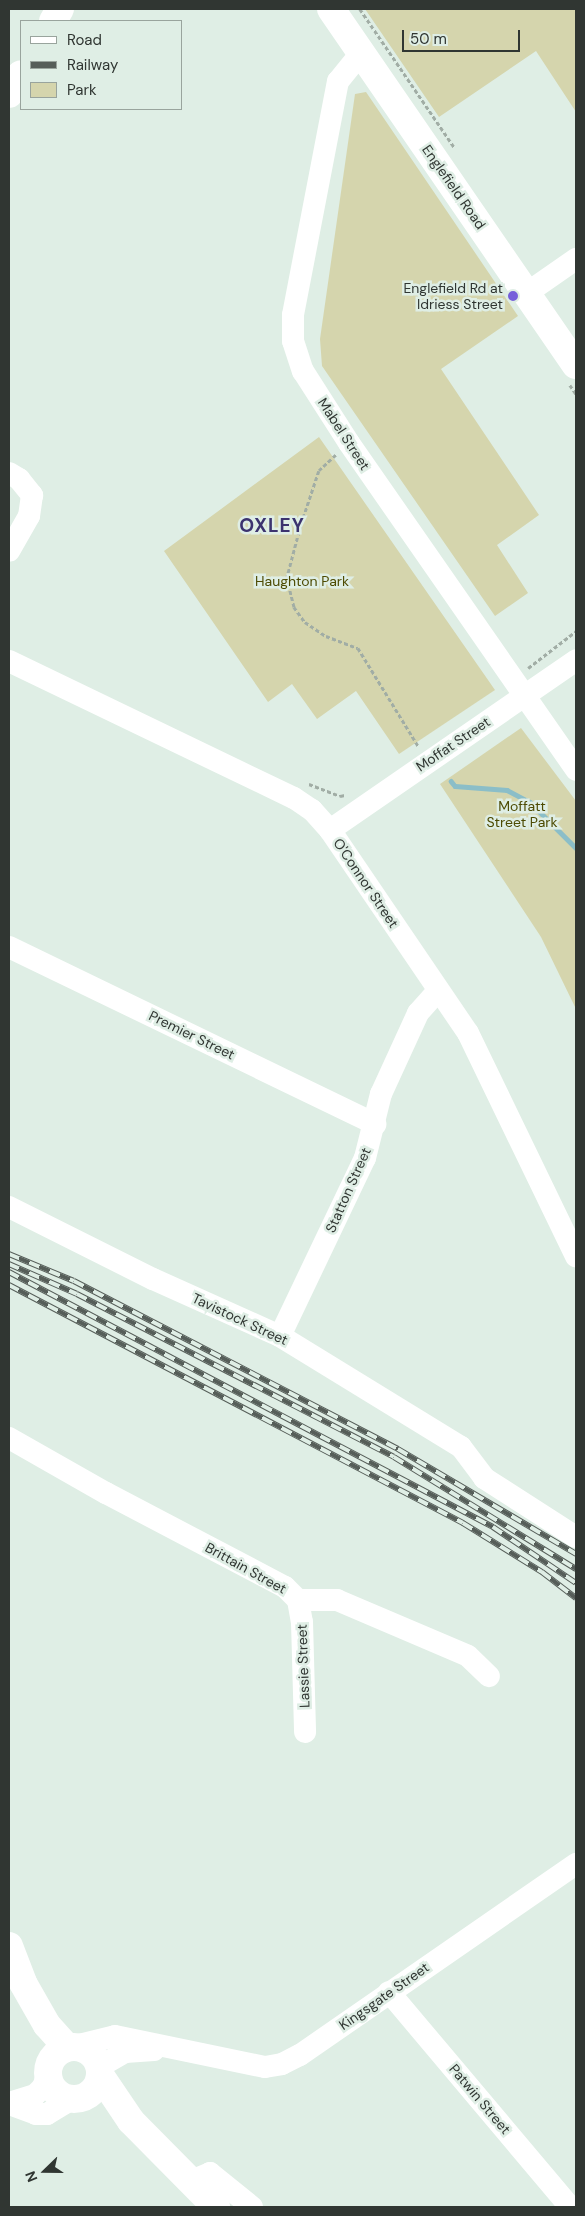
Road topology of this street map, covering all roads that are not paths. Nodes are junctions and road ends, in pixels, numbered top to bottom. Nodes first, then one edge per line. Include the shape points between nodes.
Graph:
1 (60, 9) edge
2 (331, 9) edge
3 (54, 20) edge
4 (361, 53) junction
5 (20, 76) edge
6 (9, 94) edge
7 (576, 259) edge
8 (526, 294) junction
9 (576, 366) edge
10 (9, 473) edge
11 (9, 552) edge
12 (576, 660) edge
13 (9, 661) edge
14 (519, 688) junction
15 (576, 770) edge
16 (330, 830) junction
17 (9, 947) edge
18 (438, 991) junction
19 (375, 1124) junction
20 (9, 1207) edge
21 (576, 1256) edge
22 (280, 1336) junction
23 (9, 1438) edge
24 (576, 1537) edge
25 (298, 1600) junction
26 (489, 1676) dead end
27 (306, 1732) dead end
28 (576, 1864) edge
29 (9, 1946) edge
30 (9, 1982) edge
31 (389, 1992) junction
32 (172, 2050) junction
33 (59, 2058) junction
34 (100, 2071) junction
35 (74, 2099) junction
36 (9, 2103) edge
37 (183, 2176) junction
38 (216, 2207) edge
39 (252, 2207) edge
40 (570, 2207) edge

1 - 3 main road
2 - 4 main road, Englefield Road
4 - 8 main road, Englefield Road
4 - 14 street, Mabel Street via 338,81 293,315 293,341 303,371 349,443
5 - 6 main road
7 - 8 street
8 - 9 main road, Englefield Road
10 - 11 street via 19,479 32,495 29,516
12 - 14 street, Moffat Street
13 - 16 street, O'Connor Street via 294,798 312,810
14 - 15 street, Mabel Street
14 - 16 street, Moffat Street via 420,749
16 - 18 street, O'Connor Street
17 - 19 street, Premier Street
18 - 19 street, Statton Street via 414,1022 380,1094
18 - 21 street, O'Connor Street via 468,1033
19 - 22 street, Statton Street via 365,1158
20 - 22 street, Tavistock Street via 153,1279
22 - 24 street, Tavistock Street via 462,1448 484,1478
23 - 25 street, Brittain Street via 285,1587
25 - 26 street, Brittain Street via 337,1600 468,1656
25 - 27 street, Lassie Street via 302,1622
28 - 31 street, Kingsgate Street
29 - 33 main road via 23,1983 48,2025
30 - 33 main road
31 - 32 street, Kingsgate Street via 300,2056 282,2064 265,2067
31 - 40 street, Patwin Street
32 - 33 street, Kingsgate Street via 115,2036
32 - 34 street, Kingsgate Street via 125,2052
33 - 34 main road via 90,2052
33 - 35 main road via 54,2090
33 - 36 street via 35,2095
34 - 35 main road via 92,2091
34 - 37 main road via 131,2121
35 - 36 street via 47,2114 36,2114
35 - 37 main road via 88,2103
37 - 38 main road
37 - 39 street via 210,2173

